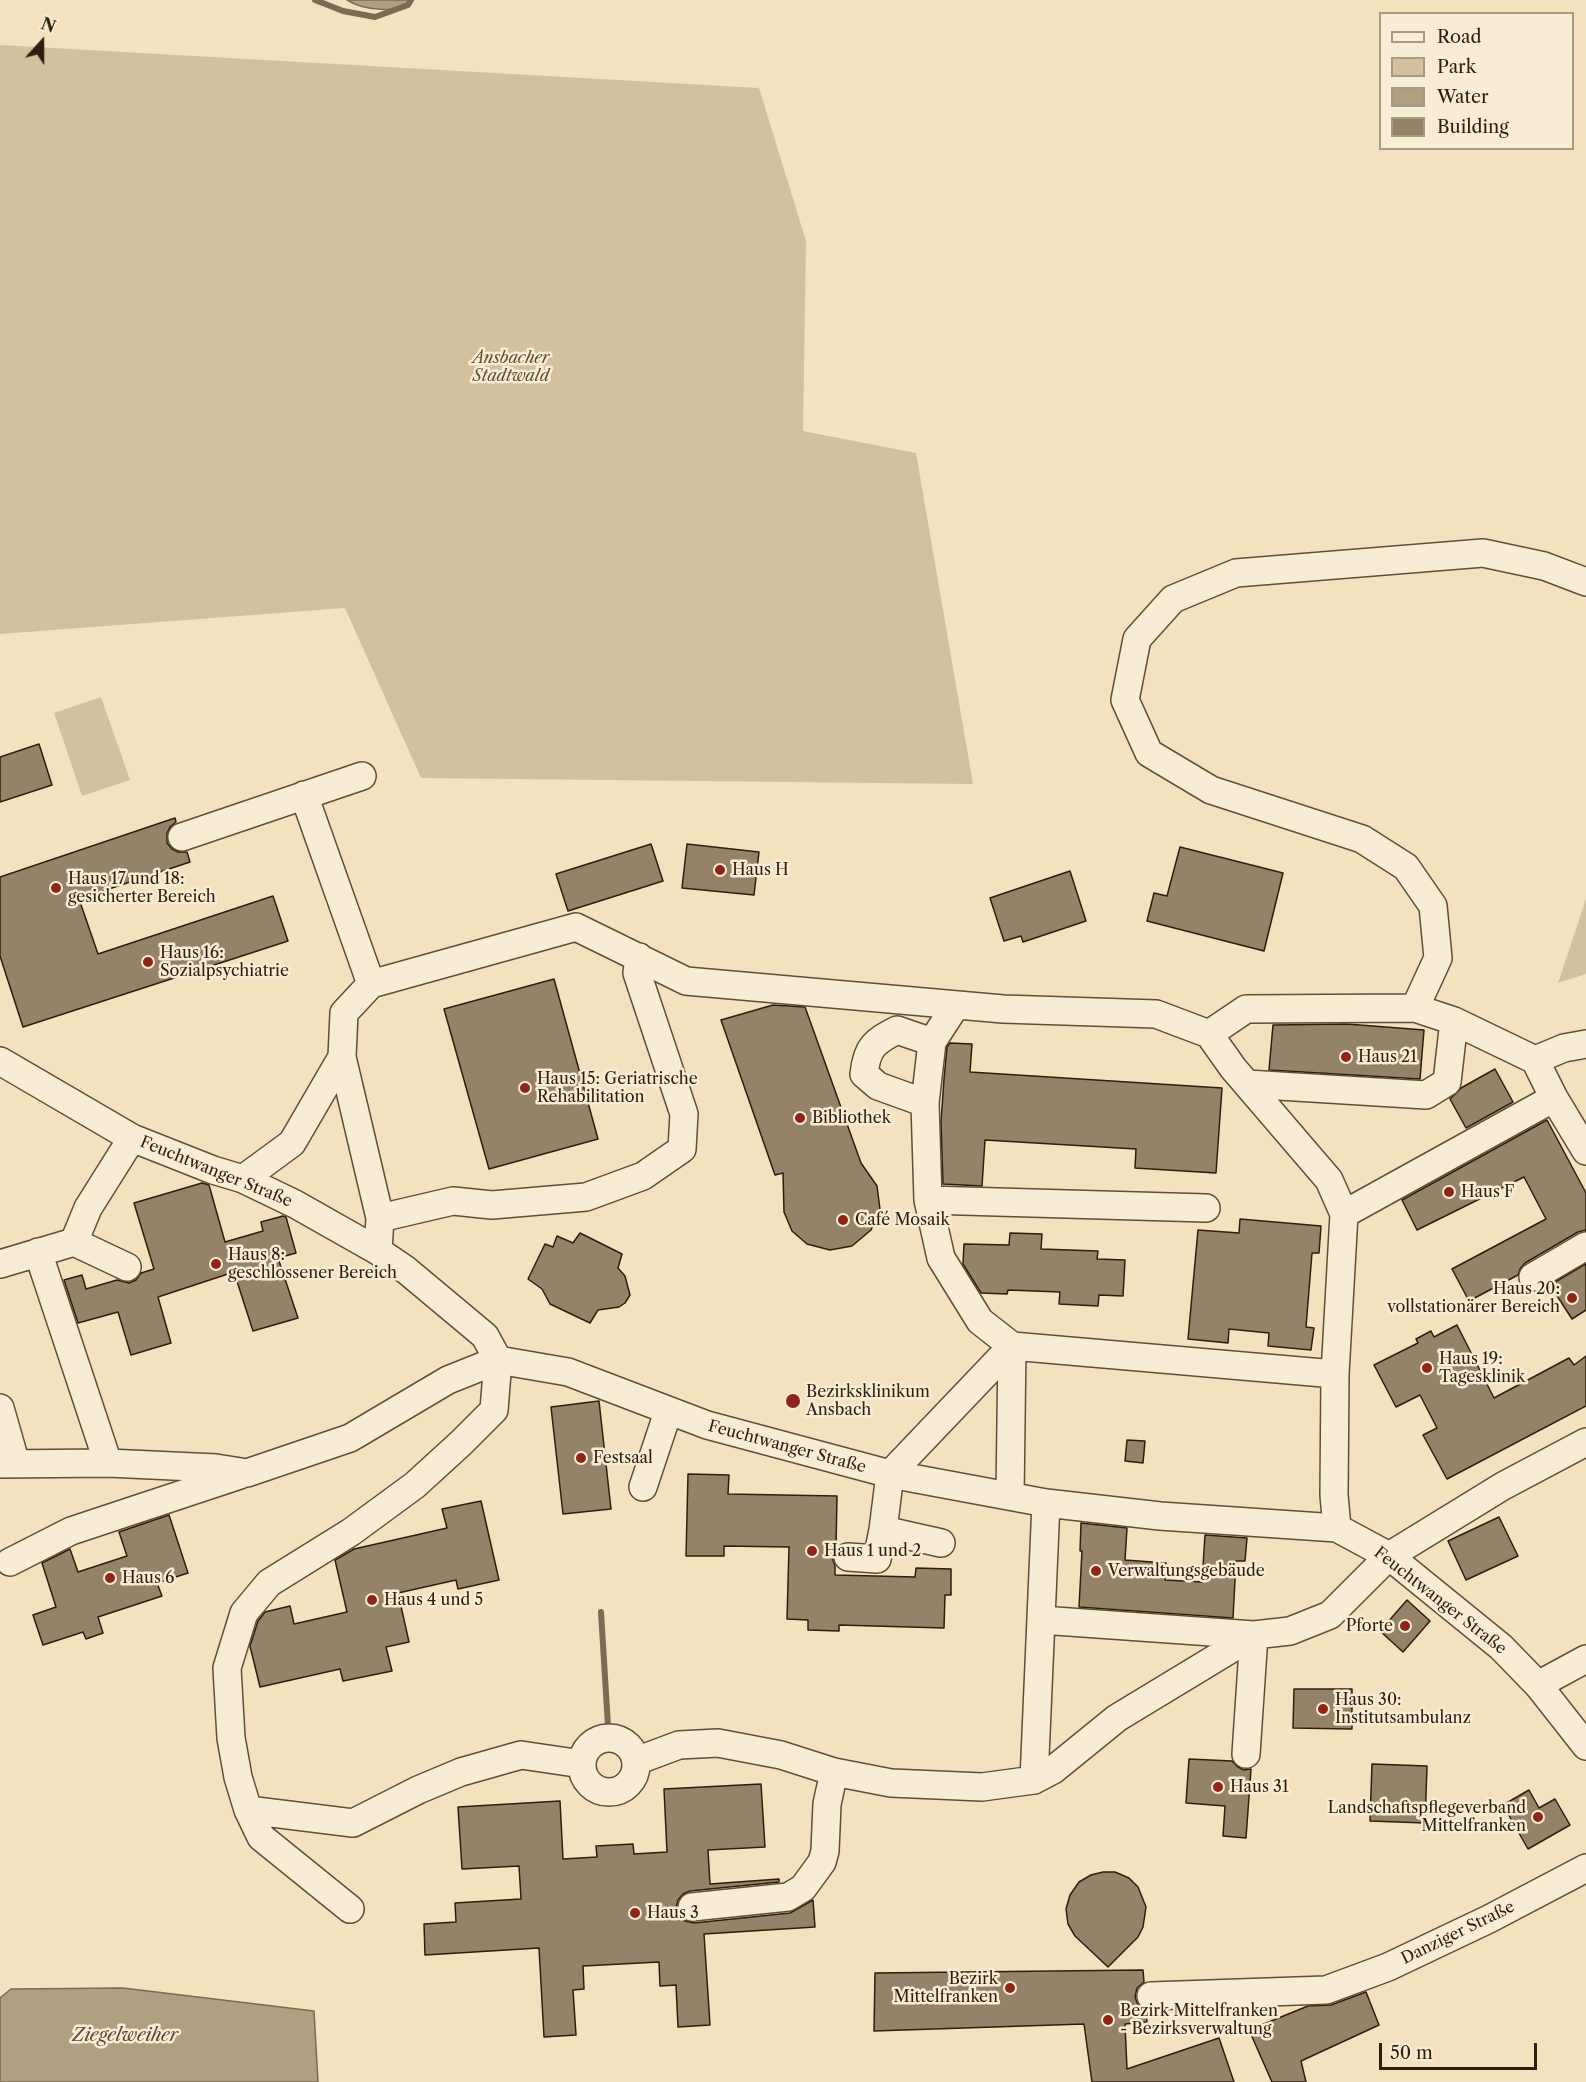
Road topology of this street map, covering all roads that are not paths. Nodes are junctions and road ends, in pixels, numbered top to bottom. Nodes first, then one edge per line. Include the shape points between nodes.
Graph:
1 (1586, 582) edge
2 (362, 776) dead end
3 (304, 795) junction
4 (182, 837) dead end
5 (639, 957) junction
6 (371, 984) junction
7 (956, 1005) junction
8 (1415, 1008) junction
9 (1454, 1021) junction
10 (1209, 1034) junction
11 (932, 1042) junction
12 (1586, 1044) edge
13 (342, 1056) junction
14 (1535, 1060) junction
15 (0, 1061) edge
16 (1247, 1084) junction
17 (1554, 1098) junction
18 (925, 1103) junction
19 (132, 1138) junction
20 (1586, 1151) edge
21 (243, 1179) junction
22 (928, 1200) junction
23 (1206, 1208) dead end
24 (1344, 1214) junction
25 (380, 1218) junction
26 (74, 1242) junction
27 (1586, 1246) edge
28 (378, 1251) junction
29 (39, 1252) junction
30 (0, 1264) edge
31 (127, 1267) dead end
32 (1533, 1277) dead end
33 (1012, 1346) junction
34 (498, 1360) junction
35 (1335, 1374) junction
36 (0, 1408) edge
37 (668, 1412) junction
38 (1586, 1442) edge
39 (108, 1463) junction
40 (8, 1464) edge
41 (247, 1473) junction
42 (890, 1474) junction
43 (643, 1487) dead end
44 (1010, 1496) junction
45 (1047, 1503) junction
46 (1337, 1528) junction
47 (883, 1530) junction
48 (941, 1543) dead end
49 (1389, 1556) junction
50 (848, 1557) dead end
51 (10, 1562) dead end
52 (1041, 1620) junction
53 (1254, 1635) junction
54 (1586, 1659) edge
55 (1538, 1685) junction
56 (1586, 1746) edge
57 (1246, 1754) dead end
58 (636, 1761) junction
59 (582, 1764) junction
60 (834, 1772) junction
61 (1034, 1780) junction
62 (249, 1810) junction
63 (1586, 1868) edge
64 (692, 1906) dead end
65 (350, 1909) dead end
66 (1151, 1996) dead end

1 - 8 street via 1544,566 1483,553 1236,573 1173,599 1137,639 1125,700 1149,753 1211,790 1362,839 1406,867 1432,906 1438,958
2 - 3 street
3 - 4 street
3 - 6 street
5 - 6 street via 576,927
5 - 7 street via 686,981
5 - 25 street via 637,973 684,1114 682,1149 643,1176 586,1197 492,1205 453,1201
6 - 13 street via 344,1013
7 - 10 street via 1156,1014
7 - 11 street
8 - 9 street
8 - 10 street via 1246,1009
9 - 14 street
9 - 16 street via 1448,1082 1426,1095
10 - 16 street
11 - 18 street
11 - 18 street via 897,1030 876,1041 865,1065 864,1074 878,1086
12 - 14 street
13 - 21 street via 292,1143
13 - 25 street
14 - 17 street
15 - 19 street, Feuchtwanger Straße
16 - 24 street via 1329,1180
17 - 20 street
17 - 24 street
18 - 22 street
19 - 21 street, Feuchtwanger Straße
19 - 26 street via 88,1208
21 - 28 street, Feuchtwanger Straße
22 - 23 street
22 - 33 street via 941,1258 980,1321
24 - 35 street
25 - 28 street
26 - 29 street
26 - 31 street
27 - 32 street
28 - 34 street, Feuchtwanger Straße via 485,1336
29 - 30 street
29 - 39 street
33 - 35 street
33 - 42 street
33 - 44 street
34 - 37 street, Feuchtwanger Straße via 568,1372
34 - 41 street via 448,1380 350,1438
34 - 62 street via 494,1410 461,1443 415,1485 360,1526 269,1583 244,1613 227,1668 231,1738
35 - 46 street
36 - 40 street
37 - 42 street, Feuchtwanger Straße
37 - 43 street
38 - 49 street via 1503,1486
39 - 40 street
39 - 41 street
41 - 51 street via 71,1531
42 - 44 street, Feuchtwanger Straße
42 - 47 street
44 - 45 street, Feuchtwanger Straße
45 - 46 street, Feuchtwanger Straße via 1160,1516
45 - 52 street
46 - 49 street, Feuchtwanger Straße
47 - 48 street
47 - 50 street via 877,1559
49 - 53 street via 1330,1615 1290,1631
49 - 55 street, Feuchtwanger Straße via 1500,1647
52 - 53 street
52 - 61 street
53 - 57 street
53 - 61 street via 1117,1718 1053,1770
54 - 55 street
55 - 56 street, Feuchtwanger Straße
58 - 59 street via 627,1745 604,1738 589,1746
58 - 59 street via 631,1782 612,1792 590,1785
58 - 60 street via 679,1745 718,1743 782,1755
59 - 62 street via 521,1755 461,1772 353,1823
60 - 61 street via 891,1783 982,1787
60 - 64 street via 827,1804 825,1851 822,1862 803,1888 788,1897
62 - 65 street via 261,1837
63 - 66 street, Danziger Straße via 1388,1967 1326,1990

